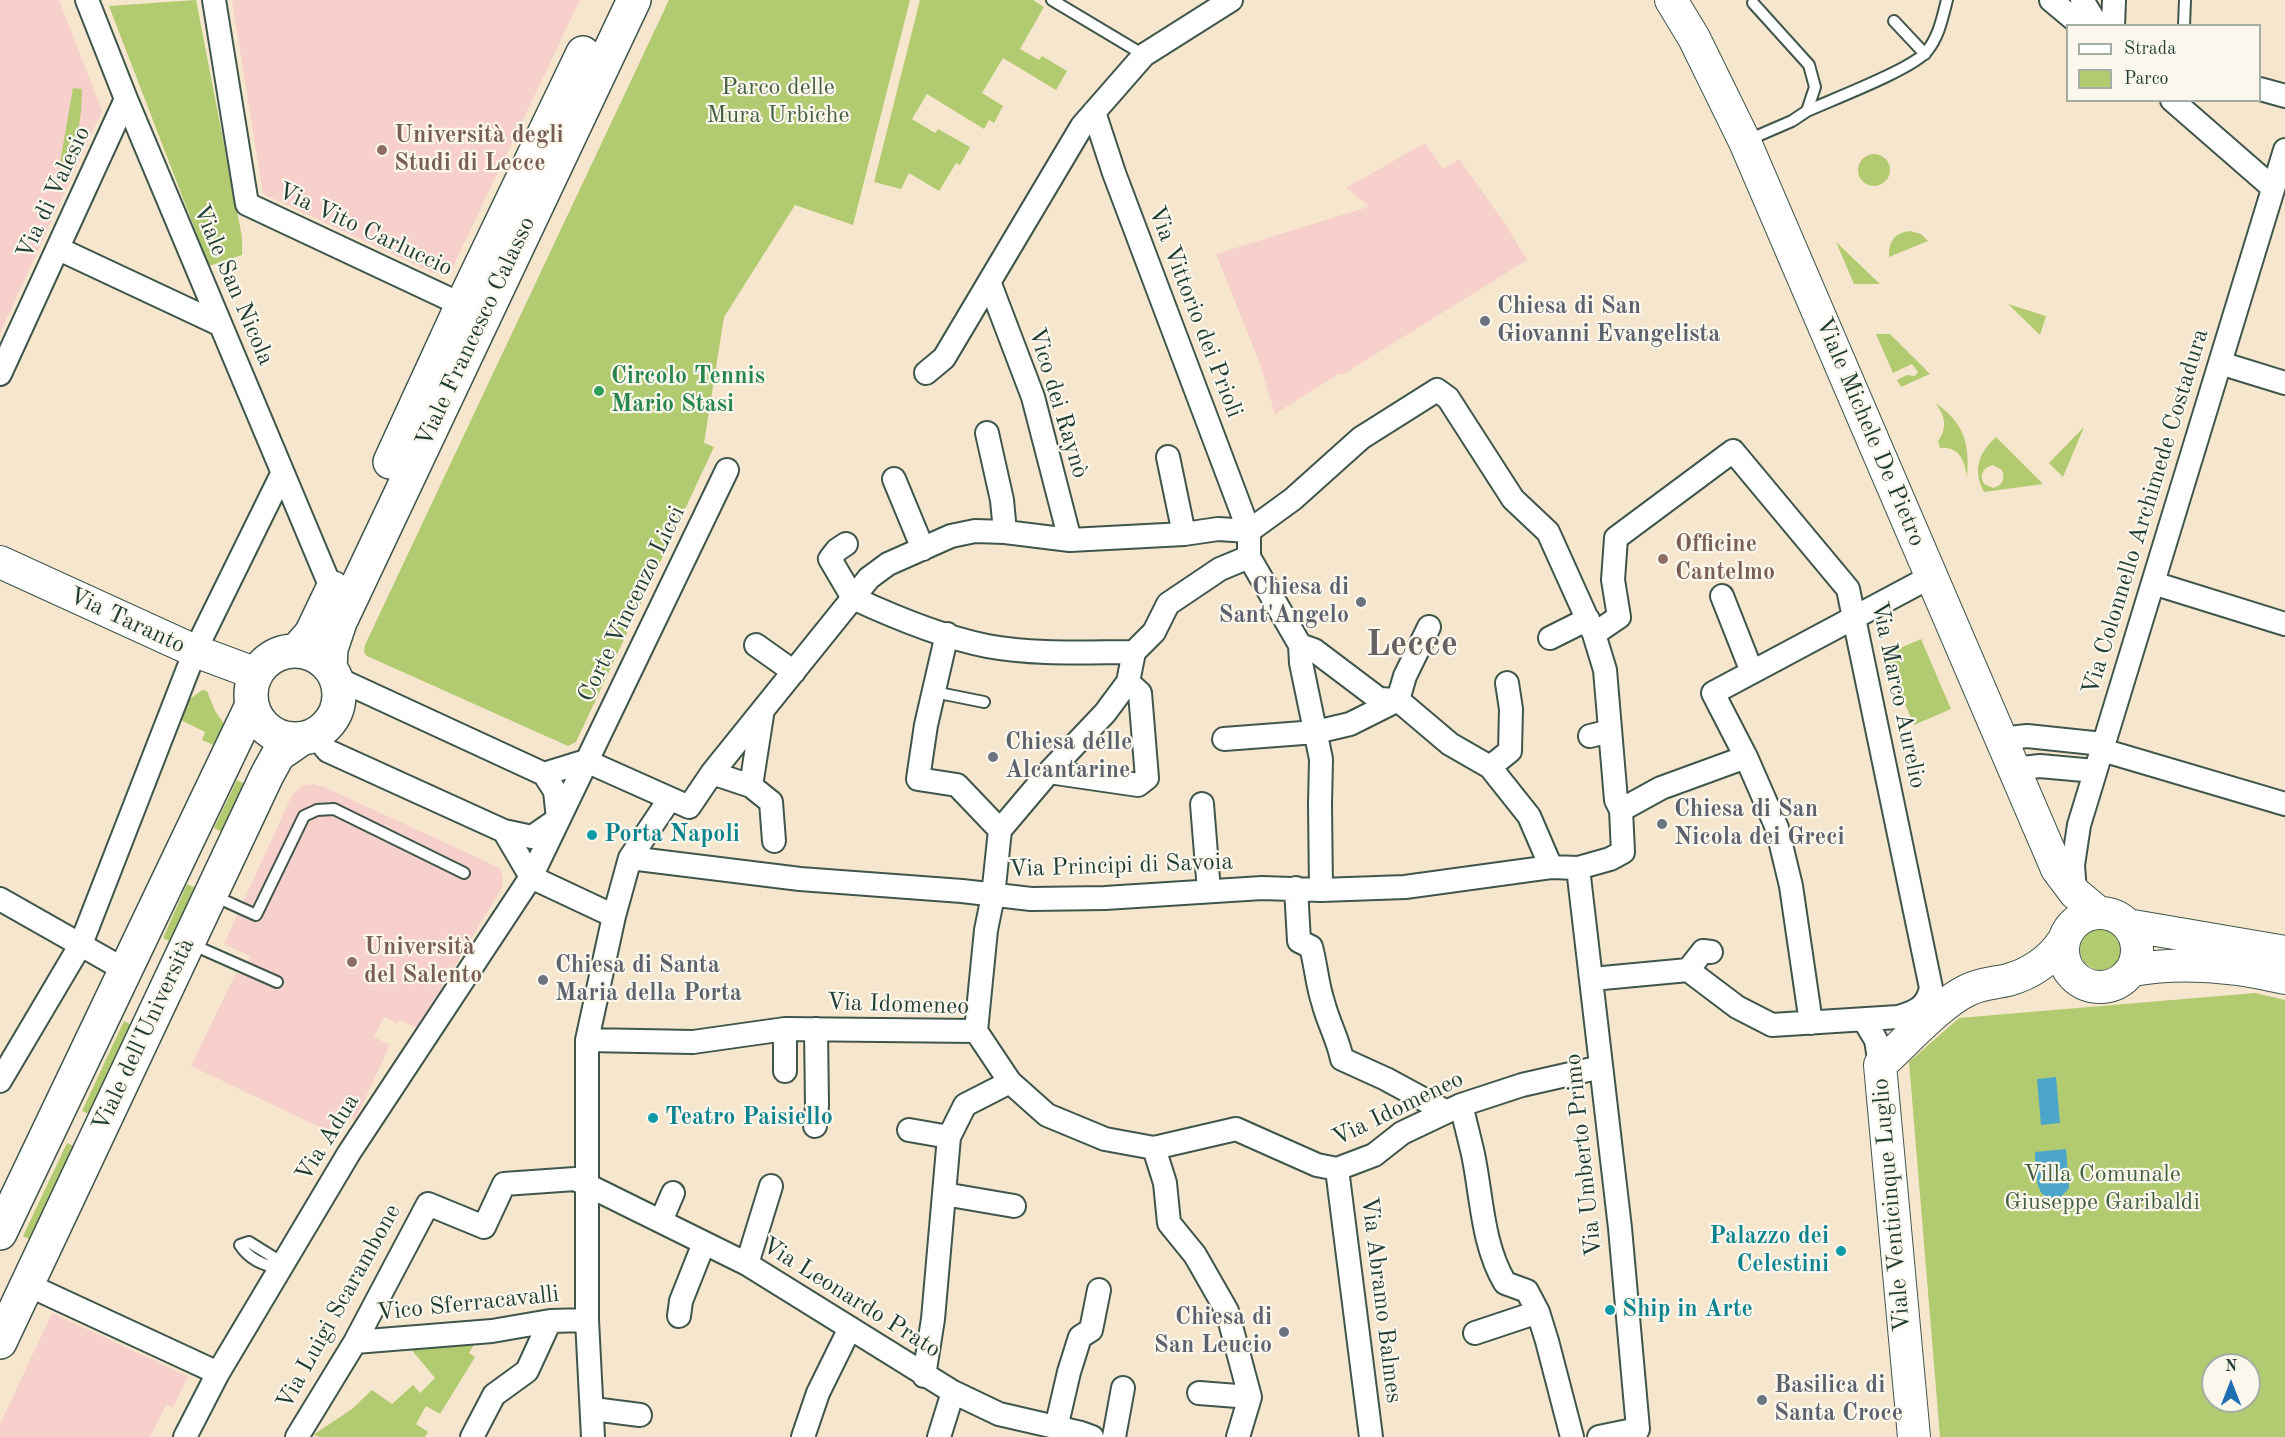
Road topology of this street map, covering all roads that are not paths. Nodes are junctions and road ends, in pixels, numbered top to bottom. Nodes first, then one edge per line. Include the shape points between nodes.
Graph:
1 (87, 0) edge
2 (214, 0) edge
3 (609, 0) edge
4 (633, 0) edge
5 (1052, 0) edge
6 (1671, 0) edge
7 (1947, 0) edge
8 (2051, 0) edge
9 (2082, 0) edge
10 (2114, 0) edge
11 (2185, 0) edge
12 (1228, 3) edge
13 (1753, 3) dead end
14 (1894, 21) dead end
15 (2080, 24) edge
16 (2097, 24) edge
17 (2114, 24) edge
18 (2184, 24) edge
19 (1925, 54) junction
20 (1144, 55) junction
21 (2261, 90) edge
22 (2285, 96) edge
23 (126, 99) junction
24 (2174, 102) edge
25 (1807, 111) junction
26 (1094, 112) junction
27 (1745, 142) junction
28 (2285, 150) edge
29 (2273, 188) junction
30 (58, 249) junction
31 (990, 284) junction
32 (474, 310) junction
33 (219, 324) junction
34 (2220, 363) junction
35 (0, 374) edge
36 (926, 374) dead end
37 (2285, 383) edge
38 (987, 433) dead end
39 (1168, 457) dead end
40 (727, 470) dead end
41 (282, 474) junction
42 (894, 479) dead end
43 (1249, 531) junction
44 (1005, 532) junction
45 (1184, 534) junction
46 (1070, 540) junction
47 (846, 544) dead end
48 (923, 549) junction
49 (1249, 557) junction
50 (0, 562) edge
51 (1932, 576) junction
52 (2153, 583) junction
53 (332, 590) junction
54 (1722, 596) dead end
55 (853, 598) junction
56 (1854, 616) junction
57 (2285, 624) edge
58 (1591, 626) junction
59 (1429, 627) dead end
60 (947, 634) junction
61 (1550, 638) dead end
62 (756, 645) dead end
63 (1300, 645) junction
64 (195, 651) junction
65 (296, 651) junction
66 (1134, 652) junction
67 (794, 672) junction
68 (1752, 672) junction
69 (333, 673) junction
70 (1128, 682) junction
71 (1507, 683) dead end
72 (254, 689) junction
73 (934, 692) junction
74 (1398, 700) junction
75 (984, 702) dead end
76 (762, 713) junction
77 (1316, 732) junction
78 (308, 737) junction
79 (1224, 739) dead end
80 (2001, 739) junction
81 (2100, 755) junction
82 (1746, 757) junction
83 (586, 761) junction
84 (1490, 767) junction
85 (2014, 769) junction
86 (1049, 772) junction
87 (712, 773) junction
88 (544, 774) junction
89 (750, 786) junction
90 (669, 800) junction
91 (1202, 804) dead end
92 (2285, 804) edge
93 (1618, 805) junction
94 (558, 819) junction
95 (1000, 830) junction
96 (504, 831) junction
97 (774, 841) dead end
98 (630, 858) junction
99 (1551, 867) junction
100 (1578, 868) junction
101 (464, 873) dead end
102 (531, 877) junction
103 (1296, 888) junction
104 (1321, 890) junction
105 (1209, 891) junction
106 (211, 894) junction
107 (993, 896) junction
108 (0, 899) edge
109 (2064, 909) junction
110 (614, 916) junction
111 (2127, 925) junction
112 (188, 942) junction
113 (81, 944) junction
114 (1711, 952) dead end
115 (2285, 952) edge
116 (1927, 966) junction
117 (125, 970) junction
118 (1688, 970) junction
119 (2132, 970) junction
120 (2285, 978) edge
121 (1592, 979) junction
122 (277, 982) dead end
123 (1957, 991) junction
124 (1864, 1020) junction
125 (1811, 1023) junction
126 (785, 1029) junction
127 (816, 1029) junction
128 (976, 1031) junction
129 (587, 1040) junction
130 (1880, 1065) junction
131 (1601, 1067) junction
132 (785, 1071) dead end
133 (0, 1081) edge
134 (1010, 1082) junction
135 (1453, 1108) junction
136 (815, 1126) dead end
137 (909, 1130) dead end
138 (949, 1137) junction
139 (1154, 1148) junction
140 (1337, 1169) junction
141 (542, 1180) joint
142 (588, 1186) junction
143 (771, 1186) dead end
144 (674, 1193) dead end
145 (944, 1194) junction
146 (1014, 1206) dead end
147 (661, 1221) junction
148 (0, 1233) edge
149 (704, 1243) junction
150 (747, 1264) junction
151 (27, 1284) junction
152 (1099, 1290) dead end
153 (1538, 1312) junction
154 (680, 1316) dead end
155 (587, 1320) junction
156 (550, 1321) junction
157 (850, 1328) junction
158 (1475, 1333) dead end
159 (0, 1342) edge
160 (355, 1342) junction
161 (218, 1374) junction
162 (924, 1376) junction
163 (1124, 1388) dead end
164 (953, 1392) junction
165 (1199, 1393) dead end
166 (1250, 1397) junction
167 (593, 1408) junction
168 (640, 1415) dead end
169 (1056, 1428) junction
170 (1640, 1434) edge
171 (185, 1437) edge
172 (297, 1437) edge
173 (472, 1437) edge
174 (593, 1437) edge
175 (803, 1437) edge
176 (939, 1437) edge
177 (1092, 1437) edge
178 (1114, 1437) edge
179 (1238, 1437) edge
180 (1371, 1437) edge
181 (1572, 1437) edge
182 (1599, 1437) edge
183 (1914, 1437) edge

1 - 23 street, Viale San Nicola
2 - 32 street, Via Vito Carluccio via 247,204
3 - 32 main road, Viale Francesco Calasso
4 - 32 main road, Viale Francesco Calasso
5 - 20 lane
6 - 27 street, Viale Michele De Pietro
7 - 19 lane via 1939,33
8 - 15 street
9 - 16 street
10 - 17 street
11 - 18 lane
12 - 20 street
13 - 25 lane via 1809,65 1815,87
14 - 19 lane
19 - 25 lane
20 - 26 street
21 - 22 street
23 - 30 street, Via di Valesio
23 - 33 street, Viale San Nicola
24 - 29 street
25 - 27 lane via 1792,122
26 - 31 street via 1082,126
26 - 43 street, Via Vittorio dei Prioli via 1113,173
27 - 51 street, Viale Michele De Pietro
28 - 29 street, Via Colonnello Archimede Costadura
29 - 34 street, Via Colonnello Archimede Costadura
30 - 33 street
30 - 35 street, Via di Valesio
31 - 36 street via 944,358
31 - 46 street, Vico dei Raynò via 1033,397
32 - 53 main road, Viale Francesco Calasso
32 - 69 main road, Viale Francesco Calasso via 340,622 331,649
33 - 41 street, Viale San Nicola
34 - 37 street
34 - 52 street, Via Colonnello Archimede Costadura
38 - 44 street
39 - 45 street
40 - 83 street, Corte Vincenzo Licci
41 - 53 street, Viale San Nicola
41 - 64 street
42 - 48 street
43 - 45 street via 1218,529
43 - 49 street
43 - 58 street via 1293,499 1361,438 1437,390 1448,398 1513,500 1548,532
44 - 46 street
44 - 48 street via 975,531 951,536
45 - 46 street
47 - 55 street via 830,559
48 - 55 street via 888,564 869,578
49 - 63 street
49 - 66 street via 1220,569 1168,604 1154,632
50 - 64 street, Via Taranto
51 - 56 street
51 - 80 street, Viale Michele De Pietro
52 - 57 street
52 - 81 street, Via Colonnello Archimede Costadura
53 - 65 main road, Viale Francesco Calasso via 311,634
54 - 68 street
55 - 60 street
55 - 67 street
56 - 58 street, Via Marco Aurelio via 1848,590 1733,451 1616,538 1613,580 1619,617
56 - 68 street
56 - 116 street, Via Marco Aurelio
58 - 61 street
58 - 93 street via 1605,670 1600,734
59 - 74 street
60 - 66 street via 988,646
60 - 73 street
62 - 67 street
63 - 74 street via 1314,650 1379,699
63 - 77 street
64 - 72 street, Via Taranto
64 - 113 street
65 - 69 main road via 310,654
65 - 72 main road via 269,660
66 - 70 street
67 - 76 street
68 - 82 street via 1713,693
69 - 78 main road via 339,688 336,712 323,729
69 - 88 street
70 - 86 street via 1105,713
70 - 86 street via 1140,693 1147,778 1138,785
71 - 84 street via 1510,751
72 - 78 main road via 259,721 270,732 287,739
72 - 117 main road, Viale dell'Università
73 - 75 lane
73 - 95 street via 918,779 957,785
74 - 77 street via 1350,724
74 - 84 street via 1450,744
76 - 87 street
76 - 89 street
77 - 79 street
77 - 104 street via 1322,759
78 - 96 street via 328,751
78 - 106 main road, Viale dell'Università via 278,755
80 - 81 street via 2027,736
80 - 85 street, Viale Michele De Pietro
81 - 85 street
81 - 92 street
81 - 109 street, Via Colonnello Archimede Costadura via 2079,825
82 - 93 street
82 - 125 street via 1777,828 1791,886
83 - 88 street
83 - 90 street
83 - 94 street, Corte Vincenzo Licci
84 - 99 street via 1529,816
85 - 109 street, Viale Michele De Pietro
86 - 95 street
87 - 89 street
87 - 90 street via 689,807
88 - 94 street via 555,791
89 - 97 street via 771,802
90 - 98 street
91 - 105 street
93 - 100 street, Via Principi di Savoia via 1623,852
94 - 96 street via 532,837
94 - 102 street, Via Adua
95 - 107 street
96 - 102 street
98 - 107 street, Via Principi di Savoia via 800,879
98 - 110 street
99 - 100 street, Via Principi di Savoia
99 - 104 street, Via Principi di Savoia via 1405,887
100 - 121 street, Via Umberto Primo
101 - 106 lane via 334,809 317,810 304,816 256,915
102 - 110 street
102 - 161 street, Via Adua via 349,1153
103 - 104 street, Via Principi di Savoia
103 - 105 street, Via Principi di Savoia
103 - 135 street via 1299,941 1311,947 1322,1000 1342,1059
105 - 107 street, Via Principi di Savoia via 1084,898
106 - 112 main road, Viale dell'Università
107 - 128 street
108 - 113 street
109 - 111 street, Viale Michele De Pietro via 2119,918
109 - 119 street via 2062,952 2071,974 2090,986 2103,987 2115,985
109 - 123 street, Viale Venticinque Luglio via 2027,954
110 - 129 street
111 - 115 street
111 - 119 street via 2137,947
112 - 122 lane
112 - 151 main road, Viale dell'Università
113 - 117 street
113 - 133 street
114 - 118 street via 1703,951
116 - 123 street
116 - 123 street, Via Marco Aurelio
117 - 148 main road, Viale dell'Università
118 - 121 street
118 - 125 street via 1737,1007 1772,1025
119 - 120 street via 2208,965
121 - 131 street, Via Umberto Primo
123 - 124 street via 1898,1017
123 - 130 street, Viale Venticinque Luglio
124 - 125 street
124 - 130 street via 1876,1040
126 - 127 street, Via Idomeneo
126 - 129 street, Via Idomeneo via 693,1042
126 - 132 street
127 - 128 street, Via Idomeneo
127 - 136 street
128 - 134 street, Via Idomeneo
129 - 142 street
130 - 183 street, Viale Venticinque Luglio
131 - 135 street, Via Idomeneo via 1522,1085
131 - 170 street, Via Umberto Primo
134 - 138 street via 965,1105
134 - 139 street, Via Idomeneo via 1047,1115 1105,1139
135 - 140 street, Via Idomeneo via 1402,1133 1374,1155
135 - 153 street via 1473,1154 1495,1267 1505,1283 1527,1291
137 - 138 street
138 - 145 street
139 - 140 street, Via Idomeneo via 1236,1129 1317,1165
139 - 166 street via 1165,1184 1169,1223 1195,1255 1227,1311
140 - 180 street, Via Abramo Balmes
141 - 142 street, Via Leonardo Prato via 575,1179
141 - 160 street, Via Luigi Scarambone via 504,1184 484,1227 428,1204
142 - 147 street, Via Leonardo Prato
142 - 155 street
143 - 150 street
144 - 147 street
145 - 146 street
145 - 162 street
147 - 149 street, Via Leonardo Prato
149 - 150 street, Via Leonardo Prato
149 - 154 street via 681,1301
150 - 157 street, Via Leonardo Prato
151 - 159 main road, Viale dell'Università
151 - 161 street
152 - 169 street via 1091,1330 1080,1337
153 - 158 street
153 - 181 street
155 - 156 street, Vico Sferracavalli
155 - 167 street
156 - 160 street, Vico Sferracavalli via 492,1331
156 - 173 street via 527,1371 494,1395
157 - 162 street, Via Leonardo Prato
157 - 175 street via 818,1393
160 - 172 street, Via Luigi Scarambone
161 - 171 street, Via Adua
162 - 164 street, Via Leonardo Prato
163 - 178 street
164 - 169 street, Via Leonardo Prato via 999,1414
164 - 176 street
165 - 166 street
166 - 179 street
167 - 168 street
167 - 174 street
169 - 177 street, Via Leonardo Prato
170 - 182 street

